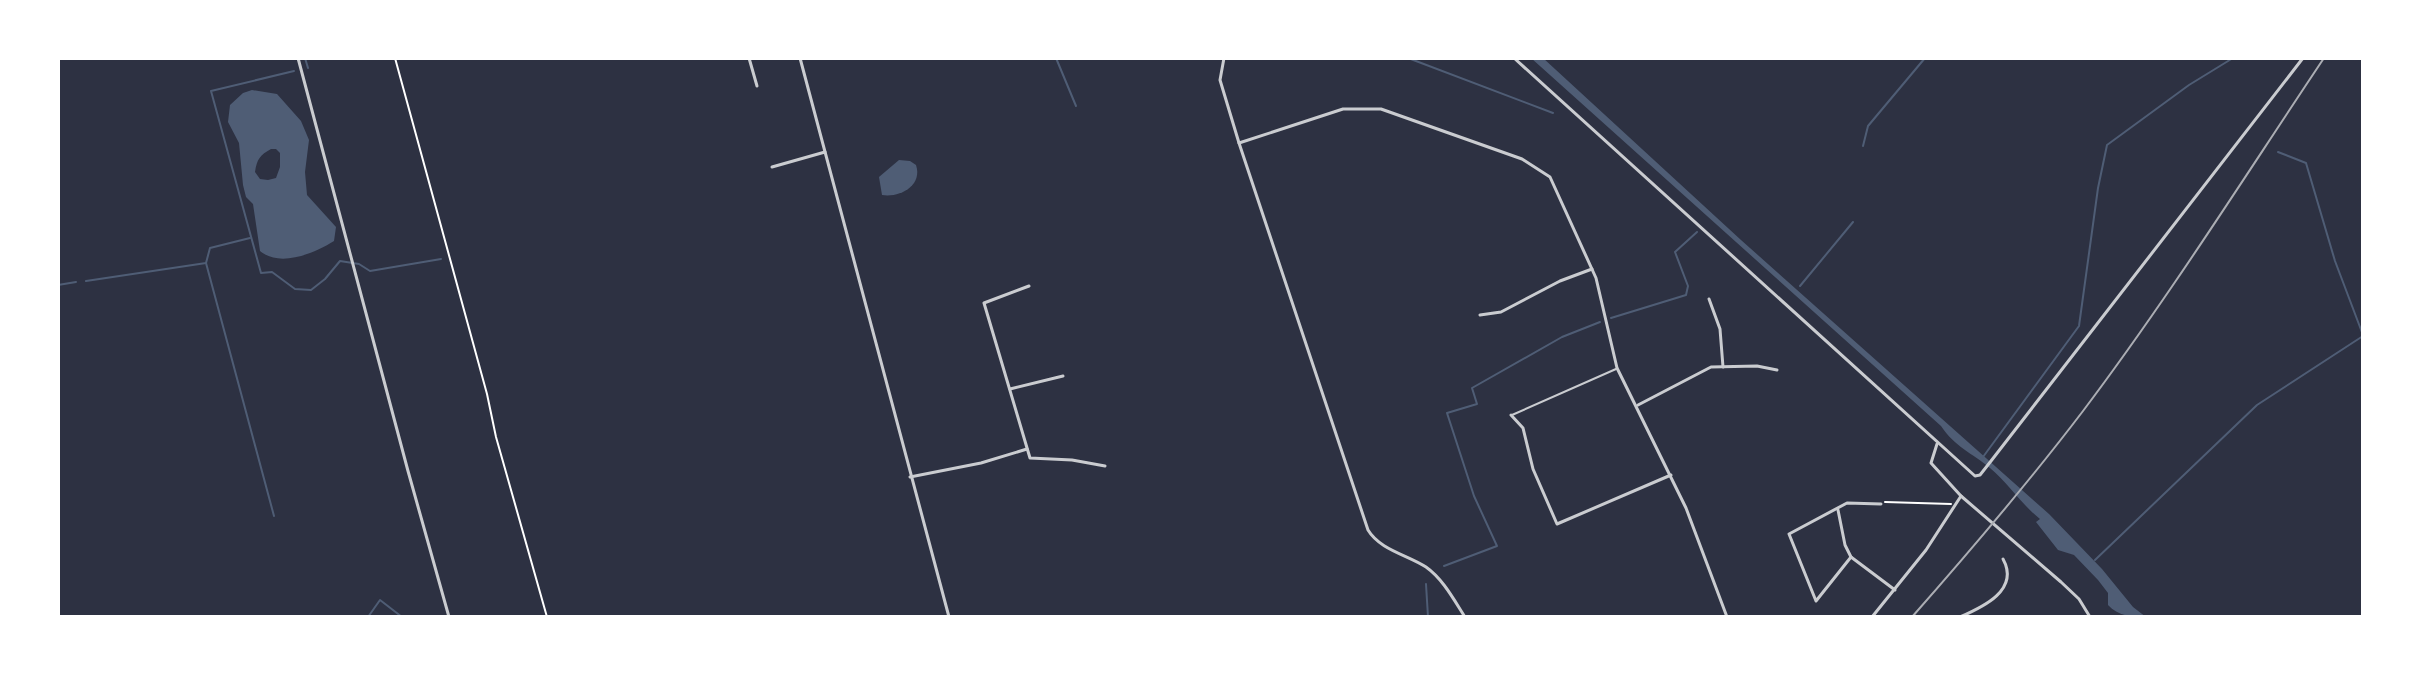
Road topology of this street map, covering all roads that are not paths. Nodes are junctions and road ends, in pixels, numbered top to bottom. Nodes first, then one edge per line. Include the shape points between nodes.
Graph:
1 (298, 58) edge
2 (749, 58) edge
3 (800, 58) edge
4 (1224, 58) edge
5 (1514, 58) edge
6 (2303, 58) edge
7 (757, 86) dead end
8 (1239, 143) junction
9 (825, 152) junction
10 (772, 167) dead end
11 (1592, 269) junction
12 (1029, 286) dead end
13 (1709, 299) dead end
14 (1480, 315) dead end
15 (1723, 367) junction
16 (1617, 368) junction
17 (1777, 370) dead end
18 (1063, 376) dead end
19 (1010, 389) junction
20 (1638, 405) junction
21 (1511, 415) joint
22 (1937, 444) junction
23 (1028, 449) junction
24 (1105, 466) dead end
25 (1671, 475) junction
26 (910, 477) junction
27 (1961, 496) junction
28 (1881, 504) road end
29 (1838, 509) junction
30 (1851, 557) junction
31 (2003, 559) dead end
32 (1895, 590) junction
33 (449, 617) edge
34 (949, 617) edge
35 (1465, 617) edge
36 (1727, 617) edge
37 (1872, 617) edge
38 (1960, 617) edge
39 (2090, 617) edge

1 - 33 street
2 - 7 street
3 - 9 street
4 - 8 street via 1220,80
5 - 22 street
6 - 22 street via 1980,475
8 - 11 street via 1343,109 1401,115 1522,159 1550,177
8 - 35 street via 1368,530 1380,543 1428,568
9 - 10 street
9 - 26 street
11 - 14 street via 1501,312
11 - 16 street
12 - 19 street via 984,303
13 - 15 street via 1720,329
15 - 17 street
15 - 20 street via 1711,367
16 - 20 street
16 - 21 lane
18 - 19 street
19 - 23 street
20 - 25 street
21 - 25 street via 1523,428 1533,469 1557,524
22 - 27 street via 1931,463
23 - 24 street via 1030,458
23 - 26 street
25 - 36 street
26 - 34 street
27 - 32 street
27 - 39 street via 2061,582
28 - 29 street via 1847,503
29 - 30 street
29 - 30 street via 1789,534 1816,601
30 - 32 street
31 - 38 street via 2007,577 1999,595
32 - 37 street

